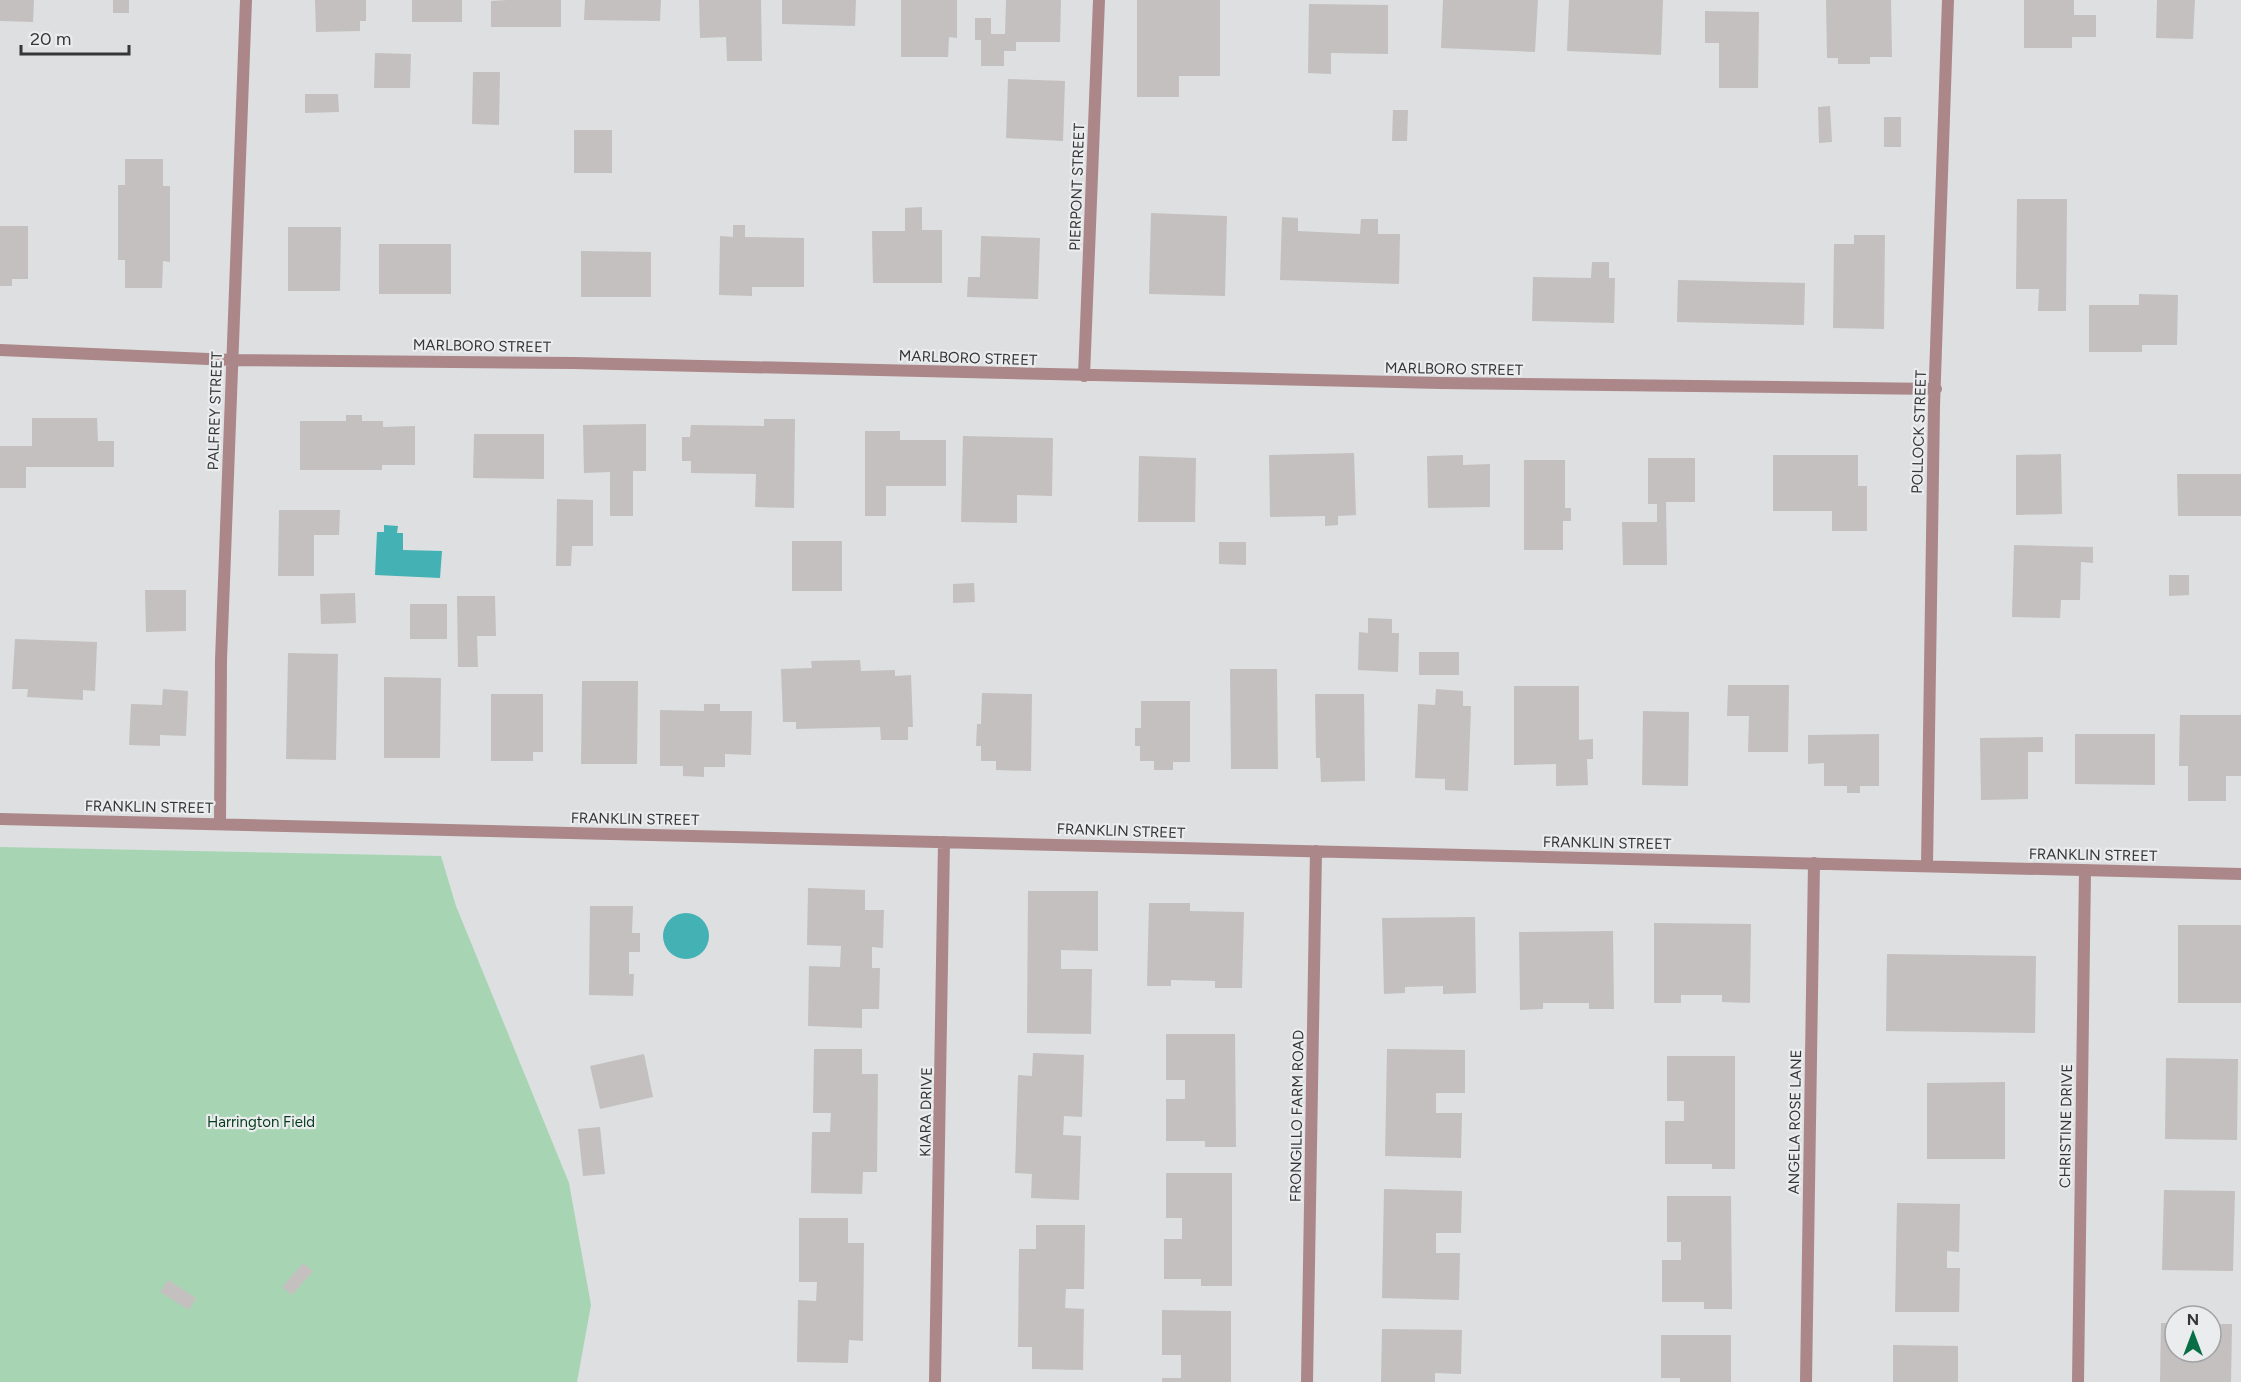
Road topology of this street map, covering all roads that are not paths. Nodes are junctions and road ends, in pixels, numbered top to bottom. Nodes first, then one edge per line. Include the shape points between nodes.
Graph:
1 (246, 0) edge
2 (1100, 0) edge
3 (1948, 0) edge
4 (0, 350) edge
5 (231, 360) junction
6 (1084, 376) junction
7 (1936, 389) junction
8 (0, 819) edge
9 (220, 824) junction
10 (944, 842) junction
11 (1316, 851) junction
12 (1814, 863) junction
13 (1927, 866) junction
14 (2085, 870) junction
15 (2241, 874) edge
16 (935, 1382) edge
17 (1307, 1382) edge
18 (1806, 1382) edge
19 (2078, 1382) edge

1 - 5 street, PALFREY STREET
2 - 6 street, PIERPONT STREET
3 - 7 street, POLLOCK STREET
4 - 5 street, MARLBORO STREET
5 - 6 street, MARLBORO STREET via 672,364
5 - 9 street, PALFREY STREET
6 - 7 street, MARLBORO STREET
7 - 13 street, POLLOCK STREET
8 - 9 street, FRANKLIN STREET
9 - 10 street, FRANKLIN STREET
10 - 11 street, FRANKLIN STREET
10 - 16 street, KIARA DRIVE
11 - 12 street, FRANKLIN STREET
11 - 17 street, FRONGILLO FARM ROAD
12 - 13 street, FRANKLIN STREET
12 - 18 street, ANGELA ROSE LANE
13 - 14 street, FRANKLIN STREET
14 - 15 street, FRANKLIN STREET
14 - 19 street, CHRISTINE DRIVE

